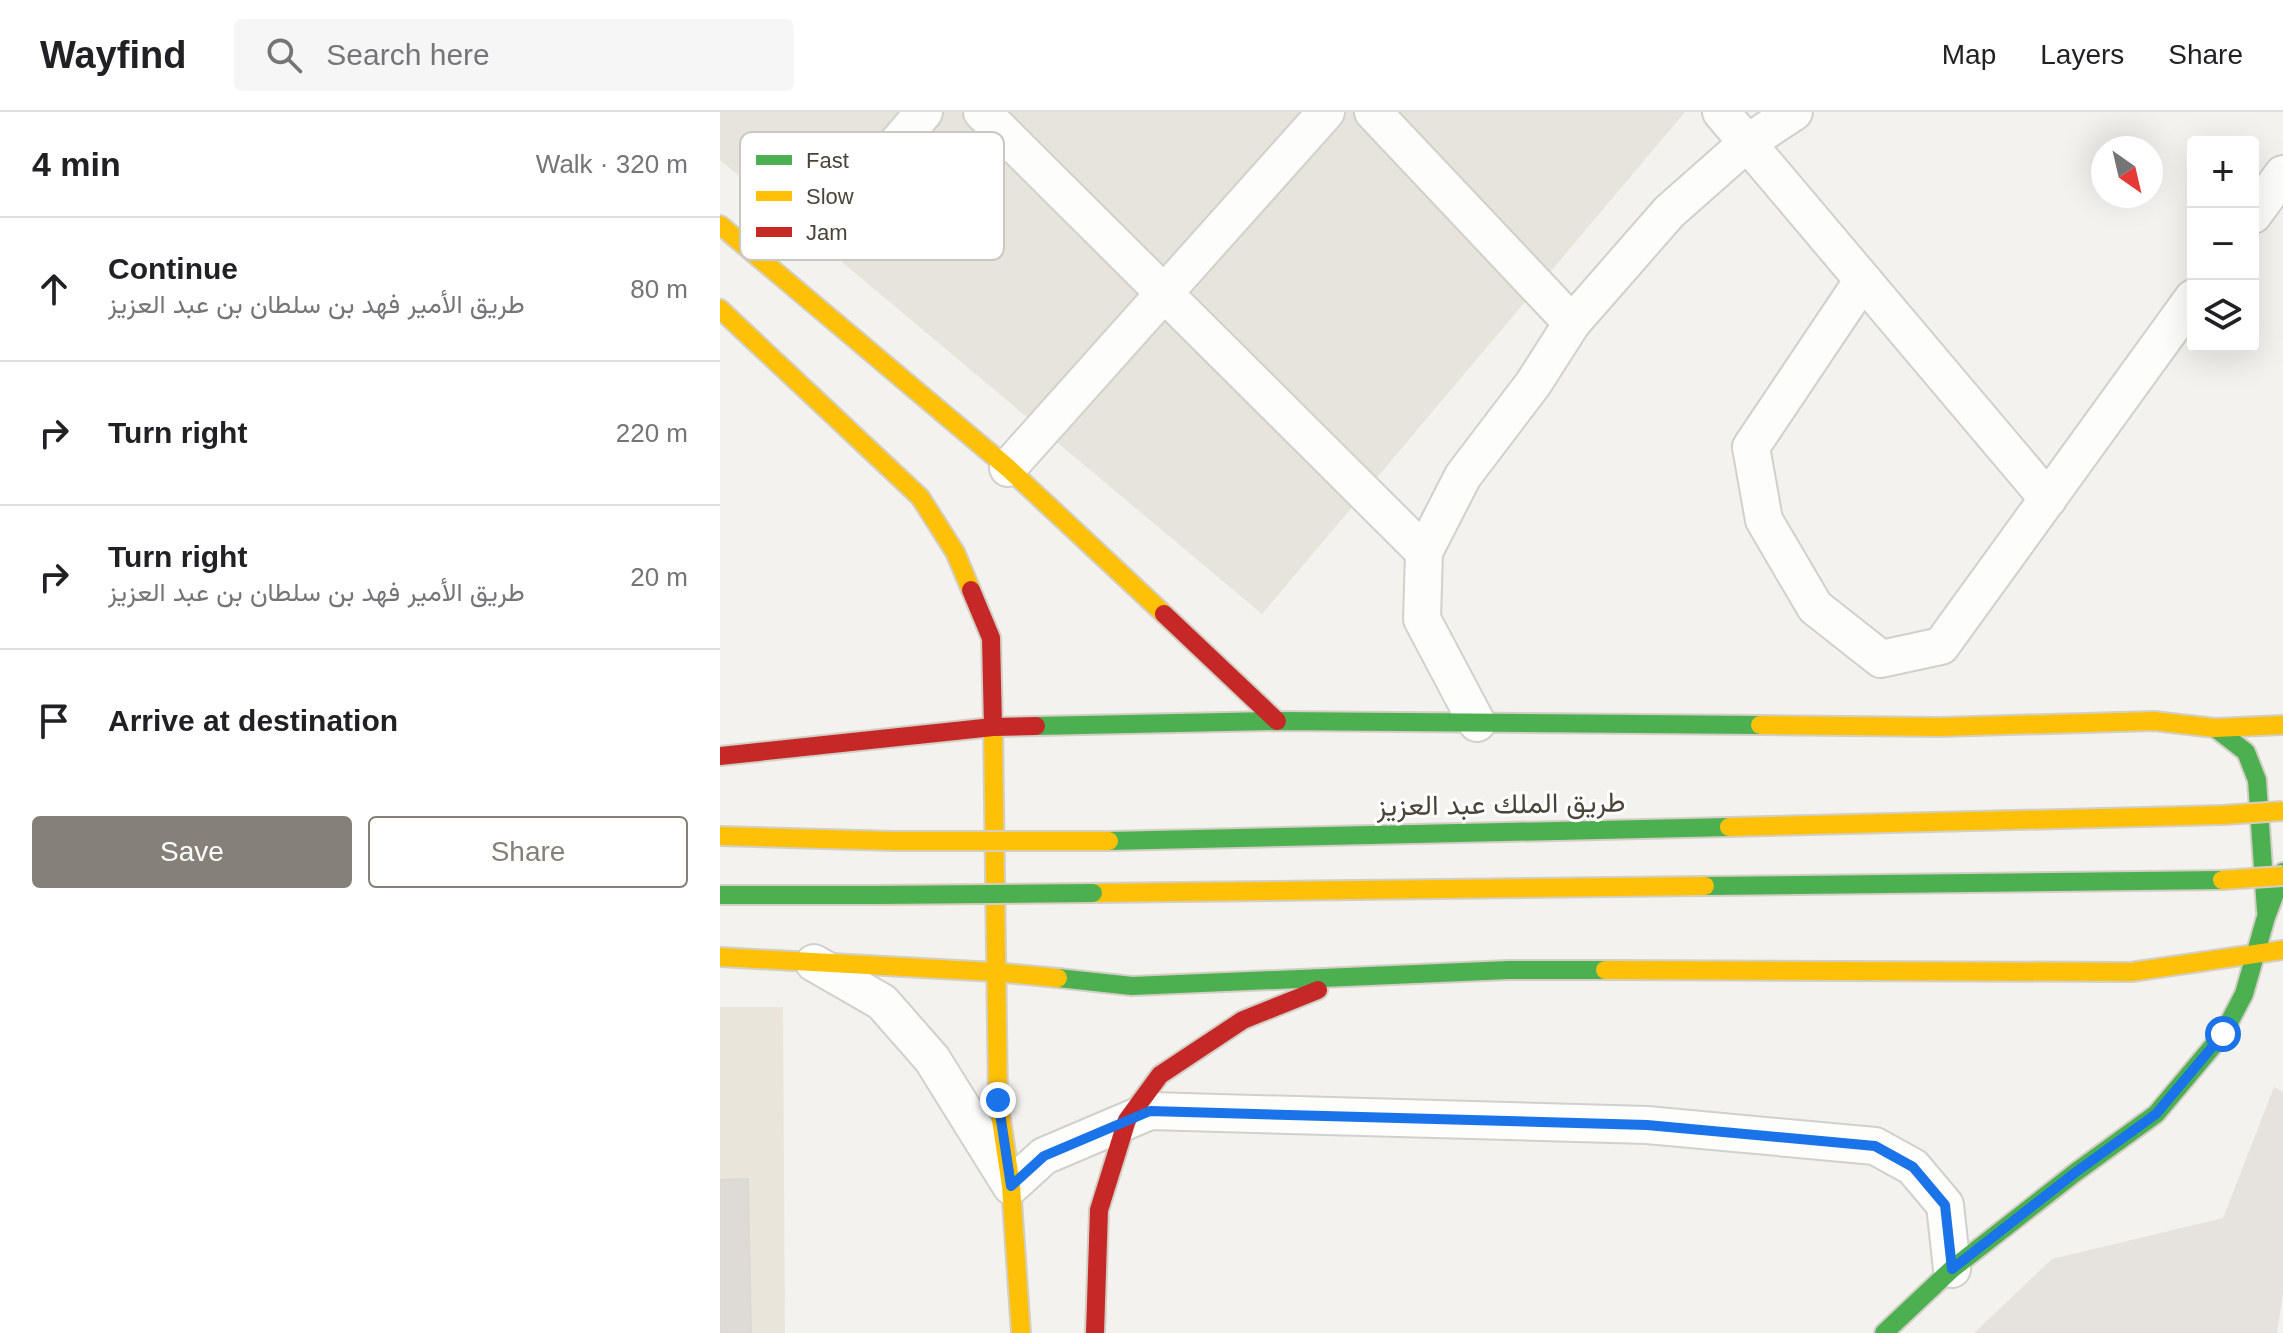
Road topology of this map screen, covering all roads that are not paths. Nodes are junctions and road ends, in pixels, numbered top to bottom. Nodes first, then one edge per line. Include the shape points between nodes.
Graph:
1 (924, 112) edge
2 (982, 112) edge
3 (1326, 112) edge
4 (1373, 112) edge
5 (1721, 112) edge
6 (1794, 112) edge
7 (907, 132) edge
8 (1002, 132) edge
9 (1004, 134) edge
10 (1747, 143) junction
11 (2283, 174) edge
12 (2258, 208) edge
13 (720, 225) edge
14 (740, 242) edge
15 (761, 260) edge
16 (1863, 280) junction
17 (1164, 293) junction
18 (2187, 306) edge
19 (720, 309) edge
20 (1572, 323) junction
21 (1008, 468) junction
22 (2048, 499) junction
23 (1424, 552) junction
24 (1277, 721) junction
25 (1477, 723) junction
26 (2283, 725) edge
27 (993, 727) junction
28 (2215, 728) junction
29 (720, 756) edge
30 (2283, 811) edge
31 (720, 836) edge
32 (2283, 874) edge
33 (720, 895) edge
34 (2266, 917) junction
35 (2283, 950) edge
36 (2257, 954) junction
37 (720, 957) edge
38 (813, 962) junction
39 (995, 972) junction
40 (1348, 977) junction
41 (1127, 1120) junction
42 (1011, 1186) junction
43 (1952, 1269) junction
44 (1021, 1333) edge
45 (1095, 1333) edge
46 (1884, 1333) edge

1 - 7 street
2 - 8 street
3 - 17 street
4 - 20 street
5 - 10 street
6 - 10 street
9 - 17 street
10 - 16 street
10 - 20 street via 1669,212
11 - 12 street
13 - 14 street
15 - 21 street
16 - 22 street
16 - 22 street via 1751,447 1764,520 1815,607 1881,659 1941,646
17 - 21 street
17 - 23 street
18 - 22 street
19 - 27 street via 920,497 955,552 991,638
20 - 23 street via 1463,476
21 - 24 street
23 - 25 street via 1422,619
24 - 25 street
24 - 27 street
25 - 28 street via 1940,727 2154,721
26 - 28 street
27 - 29 street
27 - 39 street
28 - 34 street via 2246,752 2257,780
30 - 31 street, طريق الملك عبد العزيز, bridge via 1109,841
32 - 33 street, bridge via 2222,880
32 - 34 street
34 - 36 street
35 - 36 street
36 - 40 street via 2131,972 1509,970
36 - 43 street via 2223,1034 2156,1114
37 - 38 street
38 - 39 street
38 - 42 street via 882,1002 932,1059
39 - 40 street via 1132,986
39 - 42 street via 998,1100
40 - 41 street via 1243,1020 1160,1075
41 - 42 street via 1044,1156
41 - 43 street via 1150,1111 1631,1124 1875,1146 1913,1167 1945,1205
41 - 45 street via 1099,1210
42 - 44 street
43 - 46 street

